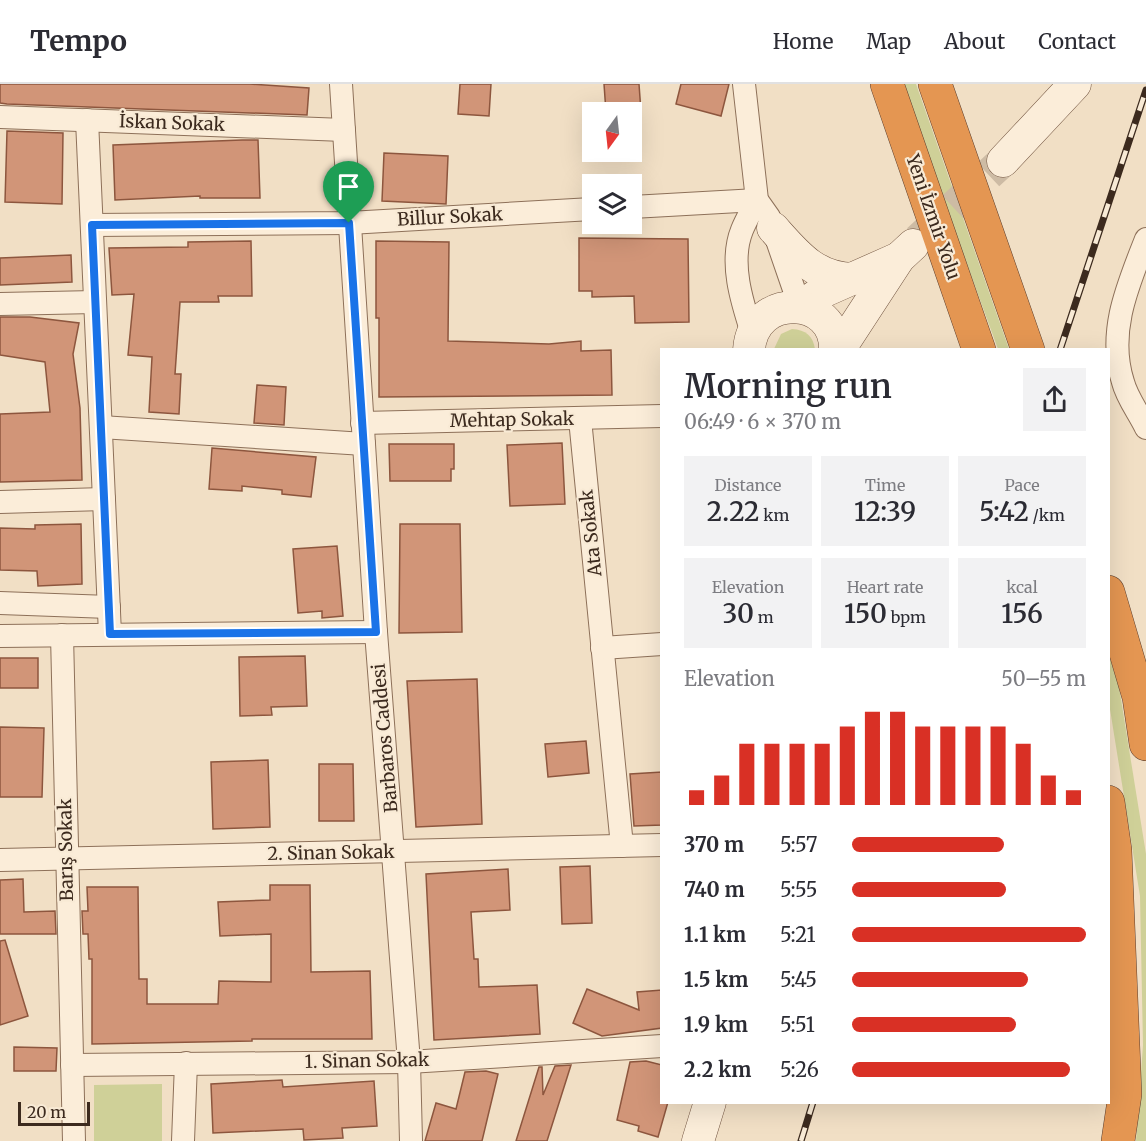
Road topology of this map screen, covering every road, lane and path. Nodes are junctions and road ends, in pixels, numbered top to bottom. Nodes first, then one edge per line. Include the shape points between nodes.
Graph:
1 (341, 84) edge
2 (744, 84) edge
3 (887, 84) edge
4 (935, 84) edge
5 (1075, 84) edge
6 (0, 117) edge
7 (87, 120) junction
8 (344, 130) junction
9 (1003, 161) tunnel mouth
10 (757, 200) junction
11 (642, 206) edge
12 (582, 210) edge
13 (349, 223) junction
14 (92, 225) junction
15 (773, 228) junction
16 (1146, 239) edge
17 (1140, 271) edge
18 (853, 279) junction
19 (95, 302) junction
20 (0, 304) edge
21 (800, 307) junction
22 (751, 341) edge
23 (1026, 341) edge
24 (836, 348) edge
25 (838, 348) edge
26 (978, 348) edge
27 (660, 417) edge
28 (580, 419) junction
29 (101, 427) junction
30 (1146, 428) edge
31 (363, 433) junction
32 (104, 499) junction
33 (0, 501) edge
34 (1110, 599) edge
35 (0, 603) edge
36 (109, 607) junction
37 (376, 632) junction
38 (110, 634) junction
39 (62, 635) junction
40 (0, 636) edge
41 (660, 644) edge
42 (602, 648) junction
43 (1146, 744) edge
44 (1110, 816) edge
45 (660, 845) edge
46 (622, 846) junction
47 (394, 852) junction
48 (66, 859) junction
49 (0, 861) edge
50 (660, 1046) edge
51 (409, 1062) junction
52 (186, 1063) junction
53 (72, 1065) junction
54 (709, 1104) edge
55 (74, 1141) edge
56 (183, 1141) edge
57 (411, 1141) edge
58 (698, 1141) edge
59 (1119, 1141) edge

1 - 8 street, Barbaros Caddesi
2 - 10 street
3 - 26 highway, Yeni İzmir Yolu
4 - 23 highway
5 - 9 main road
6 - 7 street, İskan Sokak
7 - 8 street, İskan Sokak
7 - 14 street
8 - 13 street, Barbaros Caddesi
10 - 11 street
10 - 15 street
10 - 22 street via 741,232 737,270
12 - 13 street, Billur Sokak
13 - 14 street, Billur Sokak
13 - 31 street, Barbaros Caddesi
14 - 19 street
15 - 18 main road via 815,269 834,278
15 - 21 street
16 - 17 street
17 - 30 street via 1125,292 1116,339 1123,383
18 - 21 main road via 820,293
18 - 25 main road via 906,251
19 - 20 street
19 - 29 street
21 - 22 main road via 772,311 760,320
21 - 24 main road via 824,319
27 - 28 street, Mehtap Sokak
28 - 31 street, Mehtap Sokak
28 - 42 street, Ata Sokak
29 - 31 street, Mehtap Sokak
29 - 32 street
31 - 37 street, Barbaros Caddesi
32 - 33 street
32 - 36 street
34 - 43 highway via 1139,697
35 - 36 street
36 - 38 street
37 - 38 street
37 - 47 street, Barbaros Caddesi
38 - 39 street
39 - 40 street
39 - 48 street, Barış Sokak
41 - 42 street
42 - 46 street, Ata Sokak
44 - 59 highway via 1115,850 1125,1094
45 - 46 street, 2. Sinan Sokak
46 - 47 street, 2. Sinan Sokak
47 - 48 street, 2. Sinan Sokak
47 - 51 street, Barbaros Caddesi
48 - 49 street, 2. Sinan Sokak
48 - 53 street, Barış Sokak
50 - 51 street, 1. Sinan Sokak
51 - 52 street, 1. Sinan Sokak
51 - 57 street, Barbaros Caddesi
52 - 53 street, 1. Sinan Sokak
52 - 56 street
53 - 55 street, Barış Sokak
54 - 58 main road

